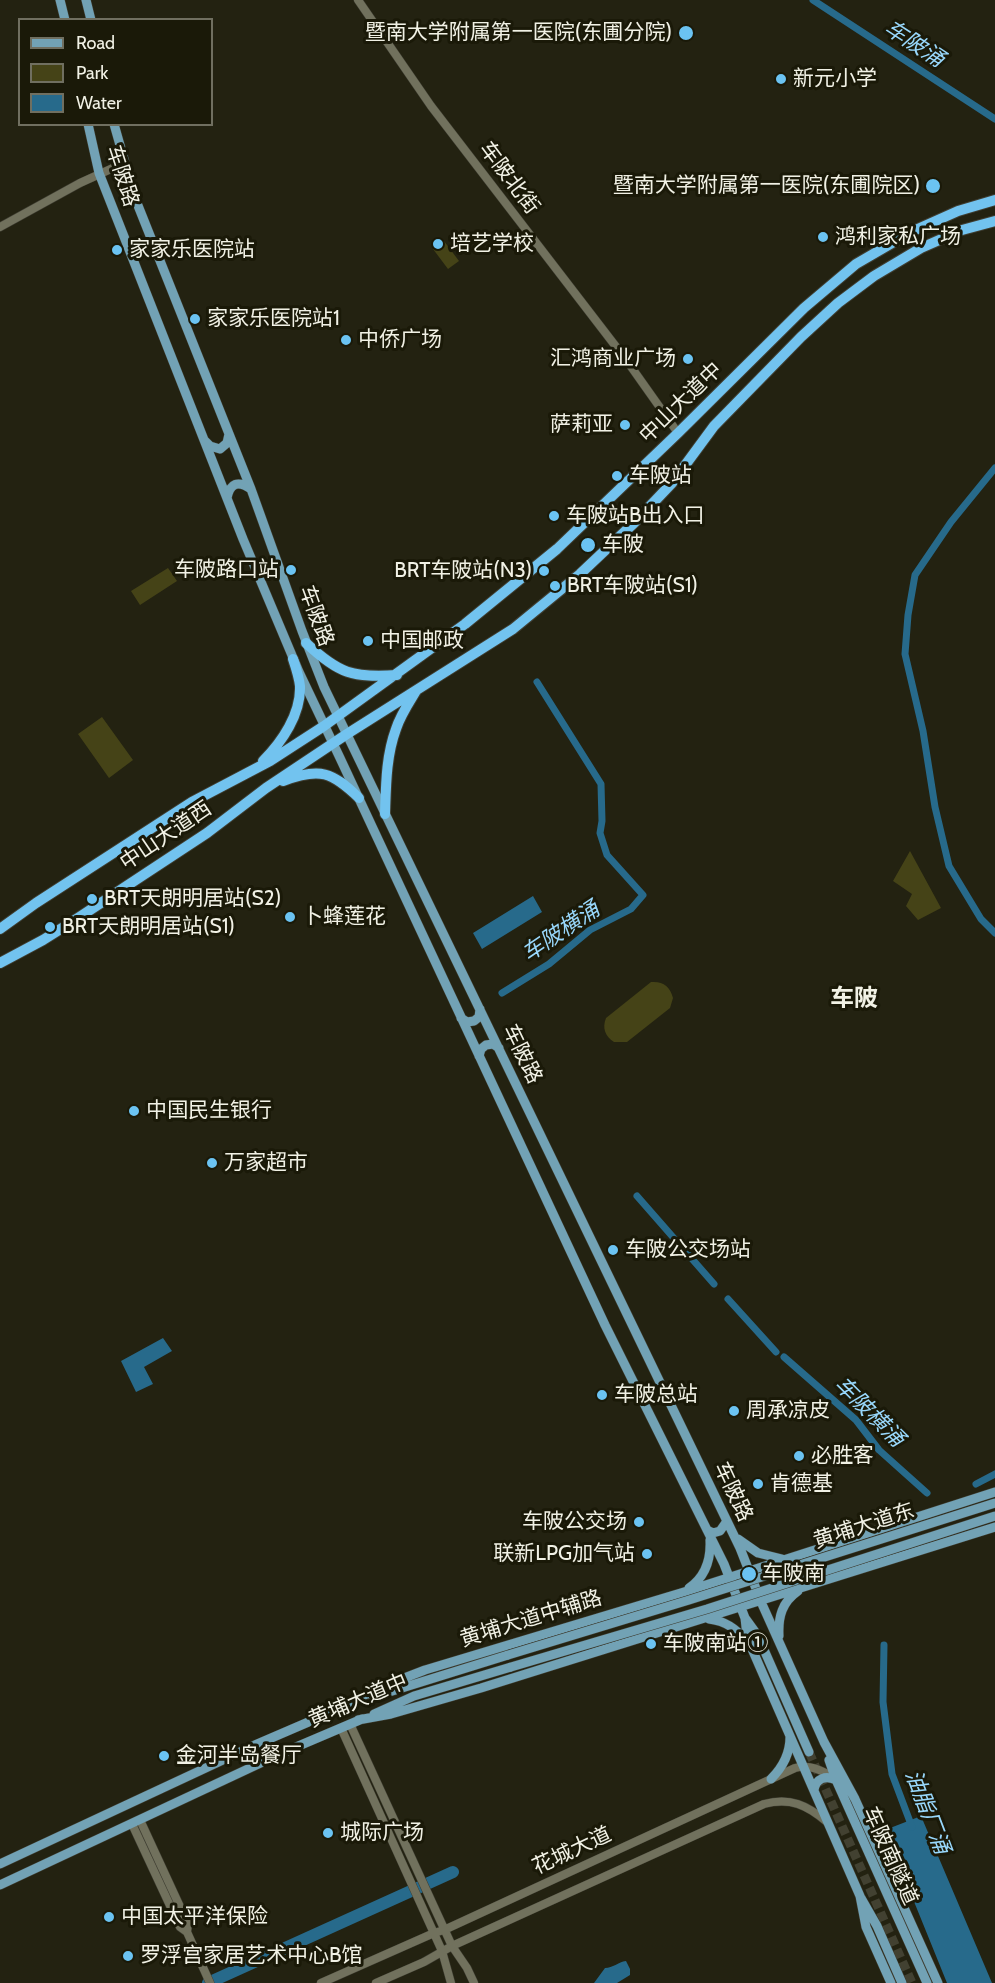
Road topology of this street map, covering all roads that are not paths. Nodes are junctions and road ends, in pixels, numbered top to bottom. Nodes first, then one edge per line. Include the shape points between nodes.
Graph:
1 (60, 0) edge
2 (86, 0) edge
3 (358, 0) edge
4 (64, 18) edge
5 (90, 18) edge
6 (88, 126) edge
7 (115, 126) edge
8 (124, 163) junction
9 (99, 173) junction
10 (995, 200) edge
11 (995, 221) edge
12 (0, 227) edge
13 (678, 433) junction
14 (229, 434) junction
15 (205, 441) junction
16 (251, 489) junction
17 (227, 498) junction
18 (306, 643) junction
19 (293, 659) junction
20 (398, 675) junction
21 (417, 689) junction
22 (368, 696) junction
23 (339, 716) junction
24 (375, 716) junction
25 (324, 726) junction
26 (347, 734) junction
27 (298, 743) junction
28 (333, 743) junction
29 (307, 760) junction
30 (246, 774) junction
31 (266, 788) junction
32 (359, 798) junction
33 (385, 814) junction
34 (0, 929) edge
35 (0, 963) edge
36 (480, 1009) junction
37 (461, 1018) junction
38 (499, 1048) junction
39 (479, 1056) junction
40 (995, 1492) edge
41 (995, 1503) edge
42 (995, 1516) edge
43 (727, 1521) junction
44 (995, 1527) edge
45 (708, 1533) junction
46 (734, 1535) junction
47 (839, 1542) junction
48 (804, 1554) junction
49 (787, 1560) junction
50 (749, 1571) junction
51 (848, 1573) junction
52 (729, 1577) junction
53 (743, 1583) joint
54 (812, 1585) junction
55 (684, 1592) junction
56 (670, 1596) junction
57 (748, 1596) joint
58 (761, 1601) junction
59 (741, 1608) junction
60 (617, 1612) junction
61 (745, 1618) junction
62 (704, 1619) junction
63 (680, 1626) junction
64 (626, 1643) junction
65 (780, 1644) junction
66 (752, 1649) junction
67 (328, 1713) junction
68 (349, 1724) junction
69 (789, 1734) junction
70 (824, 1742) junction
71 (255, 1745) junction
72 (809, 1752) tunnel mouth
73 (263, 1762) junction
74 (804, 1766) junction
75 (190, 1775) junction
76 (771, 1779) junction
77 (836, 1780) junction
78 (814, 1790) junction
79 (198, 1793) junction
80 (136, 1822) junction
81 (828, 1823) junction
82 (0, 1864) edge
83 (0, 1885) edge
84 (860, 1896) junction
85 (444, 1930) junction
86 (434, 1932) junction
87 (452, 1946) junction
88 (442, 1951) junction
89 (208, 1979) edge
90 (321, 1983) edge
91 (376, 1983) edge
92 (451, 1983) edge
93 (474, 1983) edge
94 (891, 1983) edge
95 (902, 1983) edge
96 (927, 1983) edge
97 (938, 1983) edge

1 - 4 main road
2 - 5 main road
3 - 13 street, 车陂北街 via 431,106
6 - 9 main road, 车陂路
7 - 8 main road, 车陂路
8 - 9 street
8 - 14 main road, 车陂路
9 - 12 street
9 - 15 main road, 车陂路
10 - 13 highway, 中山大道中 via 911,232 856,264 804,308
11 - 21 highway, 中山大道中 via 921,248 850,293 720,420 667,489 598,558 513,629
13 - 20 highway, 中山大道中 via 556,549
14 - 15 main road via 220,448
14 - 16 main road, 车陂路
15 - 17 main road, 车陂路
16 - 17 main road via 235,483
16 - 18 main road, 车陂路
17 - 19 main road, 车陂路
18 - 20 highway via 338,669 351,674
18 - 23 main road, 车陂路
19 - 25 main road, 车陂路
19 - 30 highway via 300,689 294,715 269,754
20 - 22 highway, 中山大道中
21 - 24 highway, 中山大道中
21 - 33 highway via 391,744
22 - 23 highway, 中山大道中
22 - 24 highway via 366,707
23 - 25 highway, 中山大道中
23 - 26 main road, 车陂路
24 - 26 highway, 中山大道中
25 - 27 highway, 中山大道西
25 - 28 main road, 车陂路
26 - 28 highway, 中山大道西
26 - 33 main road, 车陂路
27 - 29 highway via 306,748
27 - 30 highway, 中山大道西
28 - 29 highway, 中山大道西
28 - 32 main road, 车陂路
29 - 31 highway, 中山大道西
30 - 34 highway, 中山大道西 via 192,802
31 - 32 highway via 321,773 336,778
31 - 35 highway, 中山大道西 via 207,833 69,924
32 - 37 main road, 车陂路
33 - 36 main road, 车陂路
36 - 37 main road via 474,1022
36 - 38 main road, 车陂路
37 - 39 main road, 车陂路
38 - 39 main road via 486,1045
38 - 43 main road, 车陂路
39 - 45 main road, 车陂路
40 - 47 main road, 黄埔大道中辅路
41 - 53 main road, 黄埔大道东, bridge
42 - 57 main road, 黄埔大道东, bridge
43 - 45 main road via 720,1531
43 - 46 main road, 车陂路
44 - 51 main road
45 - 52 main road, 车陂路
45 - 55 main road via 710,1553 706,1568
46 - 49 main road via 758,1553
46 - 50 main road, 车陂路
47 - 48 main road, 黄埔大道中辅路
47 - 51 main road via 836,1559
48 - 49 main road, 黄埔大道中辅路
48 - 54 main road via 802,1571
49 - 50 main road, 黄埔大道中辅路
50 - 52 main road, 黄埔大道中辅路
50 - 58 main road, 车陂路
51 - 54 main road
52 - 55 main road, 黄埔大道中辅路
52 - 59 main road, 车陂路
53 - 67 main road, 黄埔大道中, bridge
54 - 58 main road
54 - 65 main road via 792,1595 782,1610 778,1626
55 - 56 main road, 黄埔大道中辅路
56 - 60 main road, 黄埔大道中辅路
56 - 63 main road via 683,1609
57 - 68 main road, 黄埔大道中, bridge via 414,1696
58 - 59 main road
58 - 65 main road, 车陂路
59 - 61 main road, 车陂路
59 - 62 main road
60 - 64 main road via 631,1625
60 - 67 main road, 黄埔大道中辅路 via 425,1670
61 - 66 main road, 车陂路
61 - 72 main road via 758,1635
62 - 63 main road
62 - 66 main road via 732,1626
63 - 64 main road
64 - 68 main road
65 - 70 main road, 车陂路
66 - 69 main road, 车陂路
67 - 71 main road, 黄埔大道中
68 - 73 main road, 黄埔大道中
68 - 85 street
68 - 86 street
69 - 74 main road, 车陂路
69 - 76 main road via 786,1759
70 - 77 main road, 车陂南隧道
70 - 97 main road, 车陂路 via 861,1813
71 - 73 main road via 253,1757
71 - 75 main road, 黄埔大道中
73 - 79 main road, 黄埔大道中
74 - 76 street, 花城大道
74 - 77 street
74 - 78 main road, 车陂路
75 - 79 main road via 202,1781
75 - 82 main road, 黄埔大道中
76 - 85 street, 花城大道
77 - 78 main road via 822,1778
77 - 96 main road, 车陂南隧道
78 - 81 main road, 车陂路
79 - 80 main road, 黄埔大道中
80 - 83 main road, 黄埔大道中
80 - 89 street via 180,1927 187,1932
81 - 84 main road, 车陂路
81 - 87 street, 花城大道 via 792,1802 764,1804
84 - 94 main road, 车陂路 via 866,1927
84 - 95 main road
85 - 86 street, 花城大道
85 - 87 street
86 - 88 street
86 - 90 street, 花城大道
87 - 88 street, 花城大道
87 - 93 street
88 - 91 street, 花城大道
88 - 92 street

